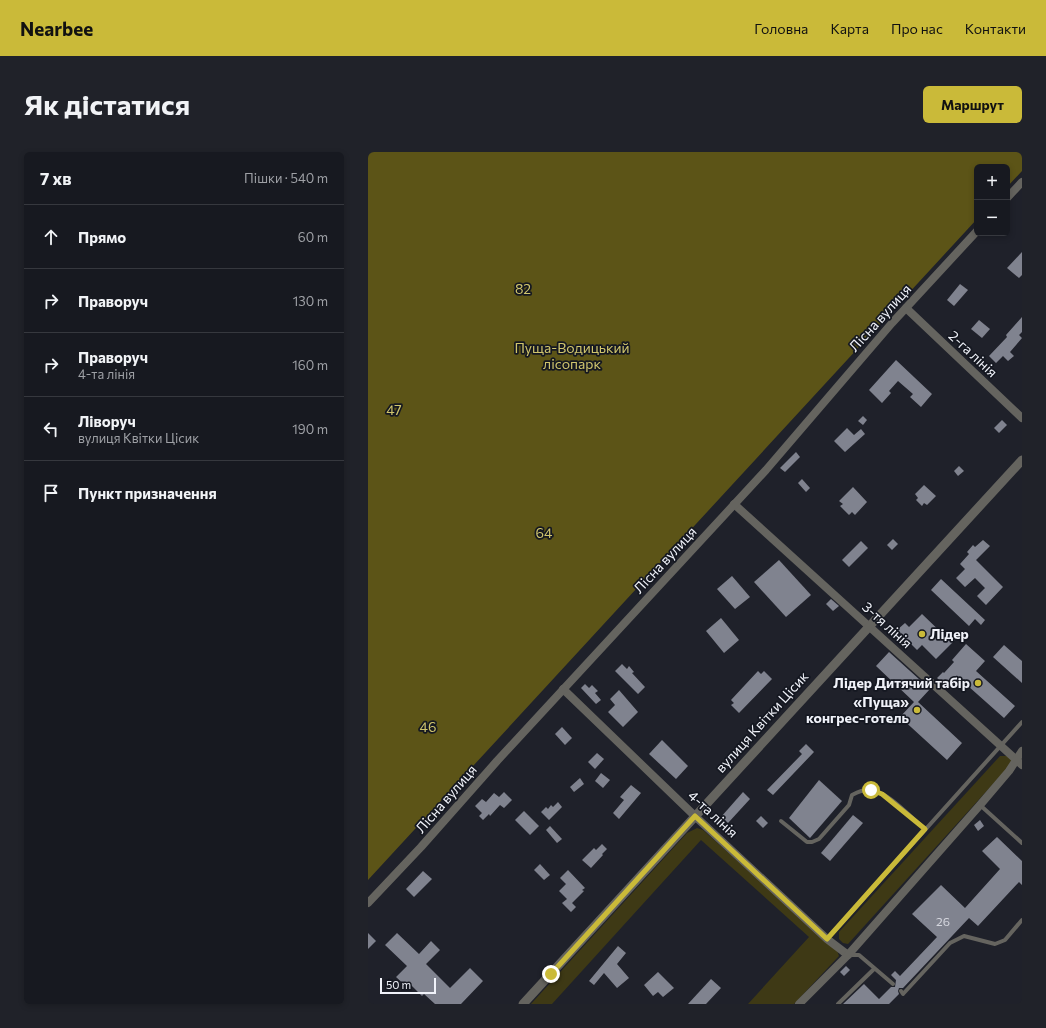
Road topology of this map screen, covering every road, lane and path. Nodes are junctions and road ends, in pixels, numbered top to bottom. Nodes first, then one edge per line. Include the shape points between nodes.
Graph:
1 (1022, 182) edge
2 (1010, 195) edge
3 (974, 234) edge
4 (906, 308) junction
5 (1022, 418) edge
6 (1022, 460) edge
7 (734, 504) junction
8 (869, 626) junction
9 (563, 689) junction
10 (1022, 722) edge
11 (1000, 746) junction
12 (1022, 751) edge
13 (1019, 763) edge
14 (980, 805) junction
15 (695, 816) junction
16 (781, 821) dead end
17 (925, 829) junction
18 (1022, 843) edge
19 (368, 903) edge
20 (1022, 920) edge
21 (827, 939) junction
22 (848, 955) junction
23 (874, 969) junction
24 (893, 984) dead end
25 (901, 991) dead end
26 (523, 1004) edge
27 (799, 1004) edge
28 (838, 1004) edge

1 - 2 street
3 - 4 street, Лісна вулиця
4 - 5 street, 2-га лінія
4 - 7 street, Лісна вулиця
6 - 8 street, вулиця Квітки Цісик
7 - 8 street, 3-тя лінія
7 - 9 street, Лісна вулиця
8 - 11 street, 3-тя лінія
8 - 15 street, вулиця Квітки Цісик
9 - 15 street, 4-та лінія
9 - 19 street, Лісна вулиця
10 - 11 lane
11 - 13 street, 3-тя лінія
11 - 17 lane
12 - 13 street
13 - 14 street
14 - 18 lane
14 - 22 street
15 - 21 street, 4-та лінія
15 - 26 street, вулиця Квітки Цісик
16 - 17 lane via 807,842 812,842 819,839 849,805 852,795 859,791 871,790 882,794
17 - 21 lane
20 - 25 lane via 1005,940 995,944 964,936 950,943 903,994
21 - 22 street, 4-та лінія
22 - 23 lane via 859,955
22 - 27 street
23 - 24 lane
23 - 28 lane

